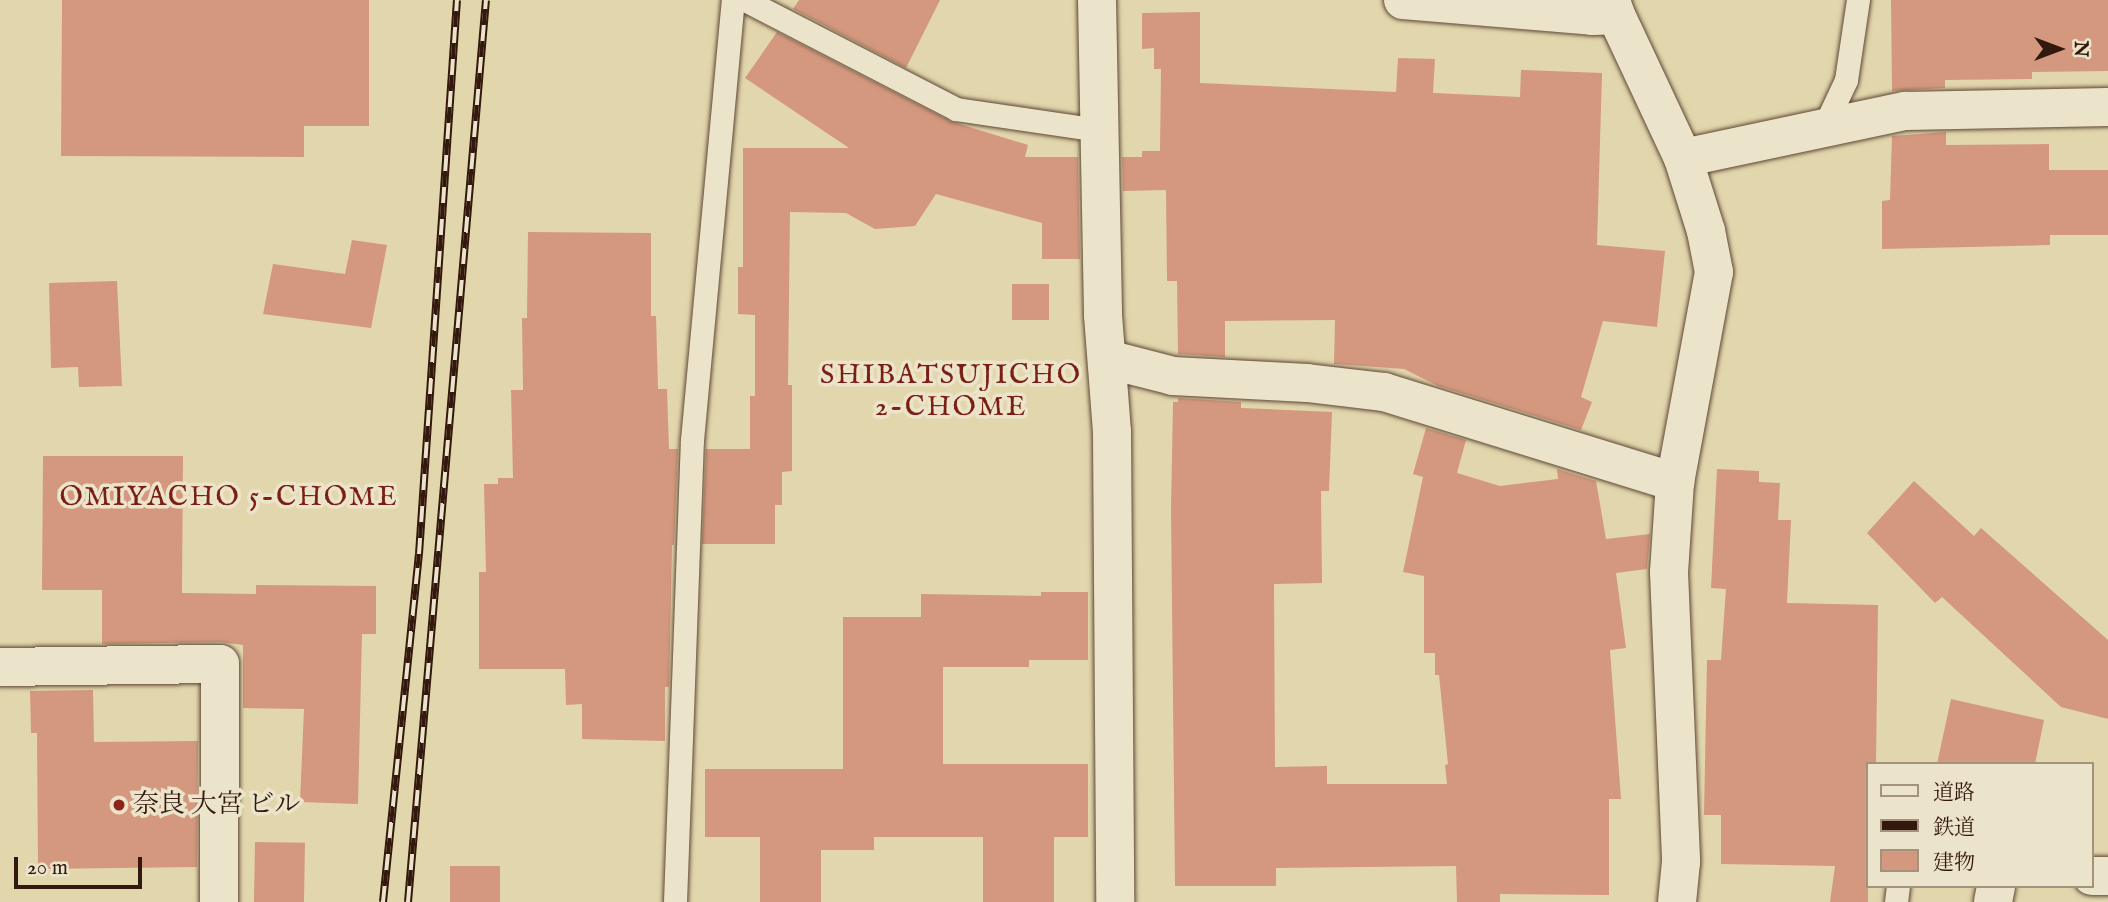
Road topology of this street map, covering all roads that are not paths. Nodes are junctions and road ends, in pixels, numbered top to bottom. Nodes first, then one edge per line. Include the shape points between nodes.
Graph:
1 (733, 0) edge
2 (745, 0) edge
3 (1097, 0) edge
4 (1403, 0) edge
5 (1858, 0) edge
6 (1614, 8) edge
7 (2108, 107) edge
8 (1824, 127) junction
9 (1097, 130) junction
10 (1683, 158) junction
11 (1107, 359) junction
12 (1675, 482) junction
13 (0, 667) edge
14 (219, 902) edge
15 (675, 902) edge
16 (1115, 902) edge
17 (1677, 902) edge

1 - 15 lane via 692,440
2 - 9 lane via 956,109
3 - 9 street
4 - 6 street via 1592,16
5 - 8 lane via 1846,80
6 - 10 street
7 - 8 street via 1905,111
8 - 10 street
9 - 11 street
10 - 12 street via 1714,272
11 - 12 street via 1173,376 1384,392
11 - 16 street via 1112,432
12 - 17 street via 1669,572 1681,862
13 - 14 street via 220,664

